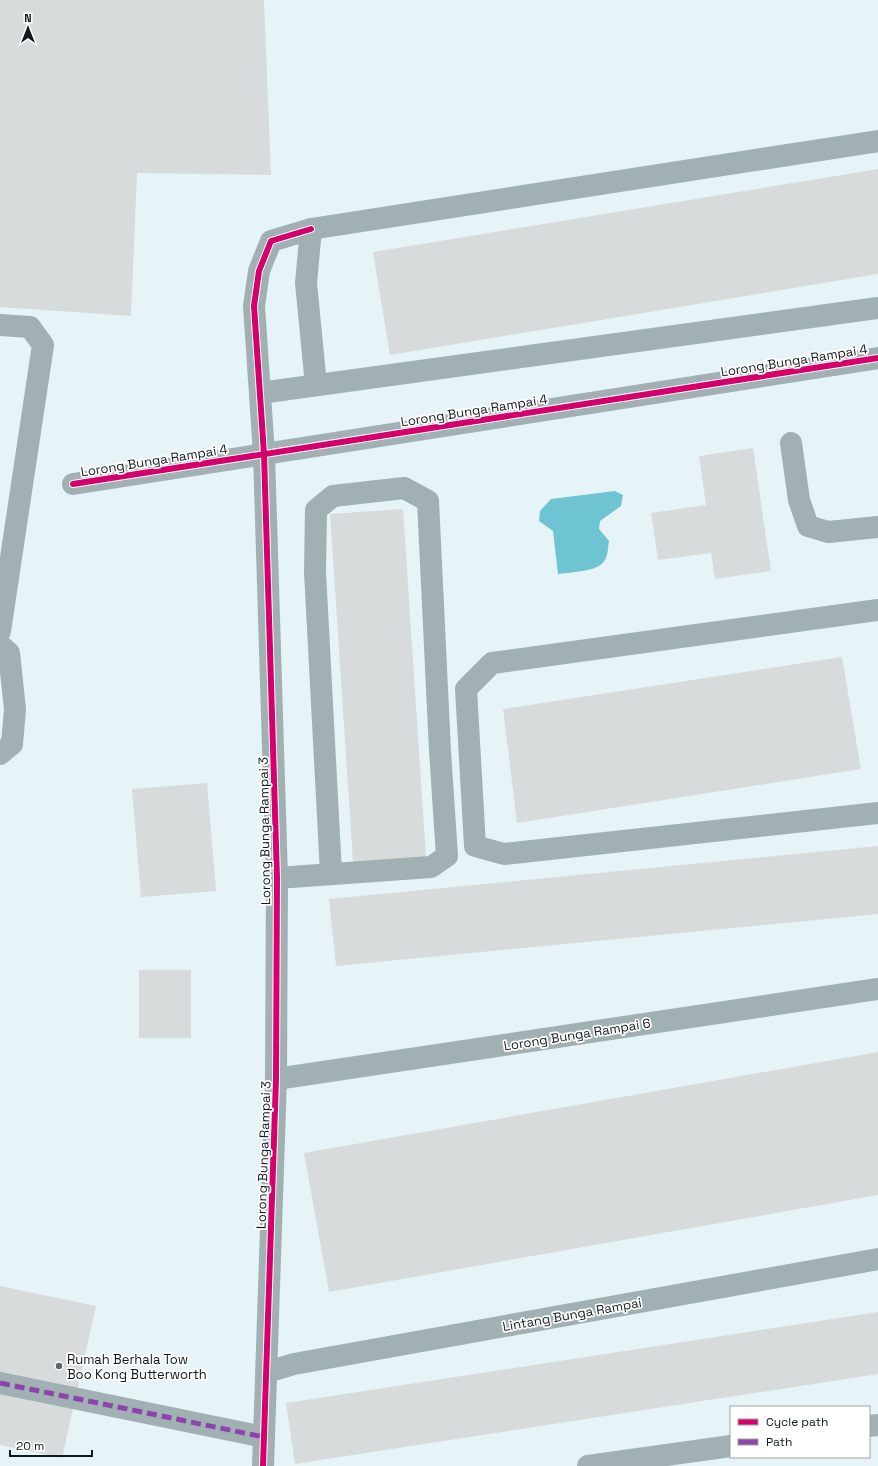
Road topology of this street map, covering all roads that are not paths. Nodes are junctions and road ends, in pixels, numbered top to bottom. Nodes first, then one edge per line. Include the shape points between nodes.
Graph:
1 (878, 141) edge
2 (311, 229) junction
3 (878, 308) edge
4 (0, 325) edge
5 (878, 358) edge
6 (316, 386) junction
7 (260, 393) junction
8 (791, 443) dead end
9 (264, 454) junction
10 (73, 484) dead end
11 (878, 528) edge
12 (878, 610) edge
13 (0, 631) edge
14 (0, 645) edge
15 (0, 754) edge
16 (878, 813) edge
17 (331, 873) junction
18 (277, 878) junction
19 (878, 989) edge
20 (276, 1079) junction
21 (878, 1260) edge
22 (267, 1372) junction
23 (0, 1383) edge
24 (264, 1437) junction
25 (730, 1446) edge
26 (264, 1466) edge
27 (588, 1466) edge

1 - 2 street
2 - 6 street via 306,283
2 - 7 street, Lorong Bunga Rampai 3 via 271,241 259,271 254,306
3 - 6 street
4 - 13 street via 30,327 42,345
5 - 9 street, Lorong Bunga Rampai 4
6 - 7 street
7 - 9 street, Lorong Bunga Rampai 3
8 - 11 street via 800,500 808,526 828,532
9 - 10 street, Lorong Bunga Rampai 4
9 - 18 street, Lorong Bunga Rampai 3
12 - 16 street via 492,663 466,689 475,846 504,854
14 - 15 street via 9,653 15,709 12,744
17 - 17 street via 431,867 447,856 428,501 404,488 333,496 316,510 315,580
17 - 18 street
18 - 20 street, Lorong Bunga Rampai 3
19 - 20 street, Lorong Bunga Rampai 6
20 - 22 street, Lorong Bunga Rampai 3
21 - 22 street, Lintang Bunga Rampai via 294,1364
22 - 24 street, Lorong Bunga Rampai 3
23 - 24 street
24 - 26 street, Lorong Bunga Rampai 3
25 - 27 street

